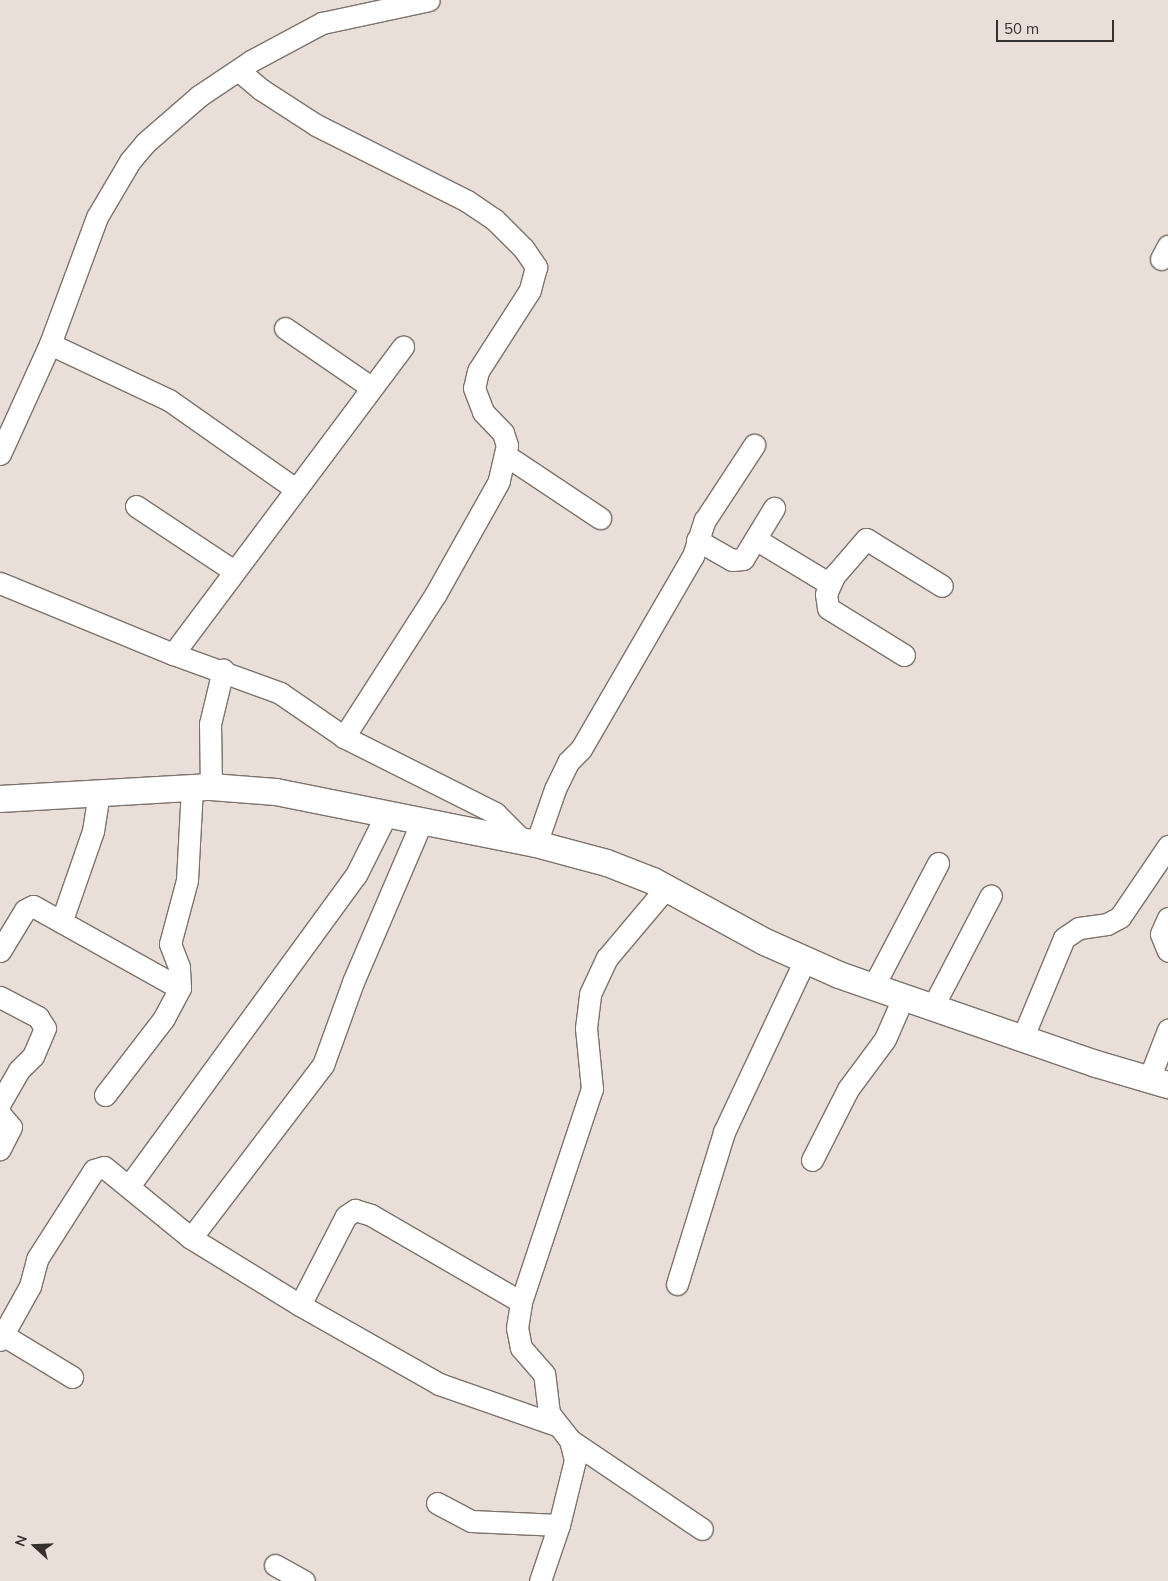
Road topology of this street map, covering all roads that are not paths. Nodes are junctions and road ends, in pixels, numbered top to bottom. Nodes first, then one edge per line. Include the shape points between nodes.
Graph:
1 (429, 0) edge
2 (238, 70) junction
3 (285, 328) dead end
4 (50, 344) junction
5 (403, 346) dead end
6 (371, 387) junction
7 (754, 445) dead end
8 (0, 454) edge
9 (507, 456) junction
10 (294, 488) junction
11 (136, 506) dead end
12 (774, 508) dead end
13 (600, 518) dead end
14 (697, 540) junction
15 (757, 540) junction
16 (234, 571) junction
17 (0, 583) edge
18 (830, 584) junction
19 (942, 586) dead end
20 (173, 654) junction
21 (904, 655) dead end
22 (223, 670) junction
23 (344, 737) junction
24 (202, 788) junction
25 (99, 794) junction
26 (0, 799) edge
27 (387, 813) junction
28 (422, 820) junction
29 (530, 843) junction
30 (1168, 846) edge
31 (938, 863) dead end
32 (666, 888) junction
33 (991, 895) dead end
34 (1168, 918) edge
35 (62, 920) junction
36 (0, 951) edge
37 (1168, 951) edge
38 (805, 960) junction
39 (873, 987) junction
40 (180, 988) junction
41 (0, 996) edge
42 (903, 998) junction
43 (932, 1008) junction
44 (1022, 1039) junction
45 (1160, 1061) edge
46 (105, 1095) dead end
47 (0, 1103) edge
48 (0, 1114) edge
49 (0, 1149) edge
50 (812, 1160) dead end
51 (129, 1186) junction
52 (191, 1238) junction
53 (677, 1284) dead end
54 (521, 1302) junction
55 (300, 1305) junction
56 (2, 1337) edge
57 (72, 1378) dead end
58 (563, 1432) junction
59 (437, 1503) dead end
60 (559, 1525) junction
61 (702, 1529) dead end
62 (275, 1565) dead end
63 (304, 1581) edge
64 (540, 1581) edge

1 - 2 street via 322,23
2 - 4 street via 167,123 130,161 98,218
2 - 9 street via 262,90 316,125 467,201 494,220 532,258 536,278 478,371 474,388 483,412 503,433
3 - 6 street
4 - 8 street
4 - 10 street via 169,400
5 - 6 street
6 - 10 street
7 - 14 street via 705,520
9 - 13 street
9 - 23 street via 488,504 435,595
10 - 16 street
11 - 16 street
12 - 15 street
14 - 15 street via 738,561 747,555
14 - 29 street via 692,556 581,749 568,762
15 - 18 street
16 - 20 street
17 - 20 street
18 - 19 street via 856,547 866,539
18 - 21 street via 826,601 832,612
20 - 22 street
22 - 23 street via 280,692
22 - 24 street via 210,724
23 - 29 street via 488,808
24 - 25 main road
24 - 27 main road via 276,792
24 - 40 street via 187,880 170,944 180,972
25 - 26 main road
25 - 35 street via 93,830
27 - 28 main road
27 - 51 street via 356,875
28 - 29 main road
28 - 52 street via 353,982 322,1065
29 - 32 main road via 607,863
30 - 44 street via 1120,916 1106,924 1079,928 1064,938
31 - 39 street
32 - 38 main road
32 - 54 street via 608,958 590,994 586,1028 592,1089
33 - 43 street
34 - 37 street via 1161,934
35 - 36 street via 38,908 28,907
35 - 40 street
38 - 39 main road
38 - 53 street via 724,1132
39 - 42 main road
40 - 46 street via 164,1018
41 - 47 street via 38,1017 45,1028 30,1060 19,1070
42 - 43 main road
42 - 50 street via 885,1039 848,1089
43 - 44 main road
44 - 45 main road
48 - 49 street via 11,1127
51 - 52 street
51 - 56 street via 104,1167 94,1170 37,1259 30,1286
52 - 55 street
54 - 55 street via 371,1215 355,1210 346,1216
54 - 58 street via 517,1328 521,1348 544,1374 549,1413
55 - 58 street via 439,1384
56 - 57 street
58 - 60 street via 575,1460
58 - 61 street
59 - 60 street via 471,1521
60 - 64 street
62 - 63 street

